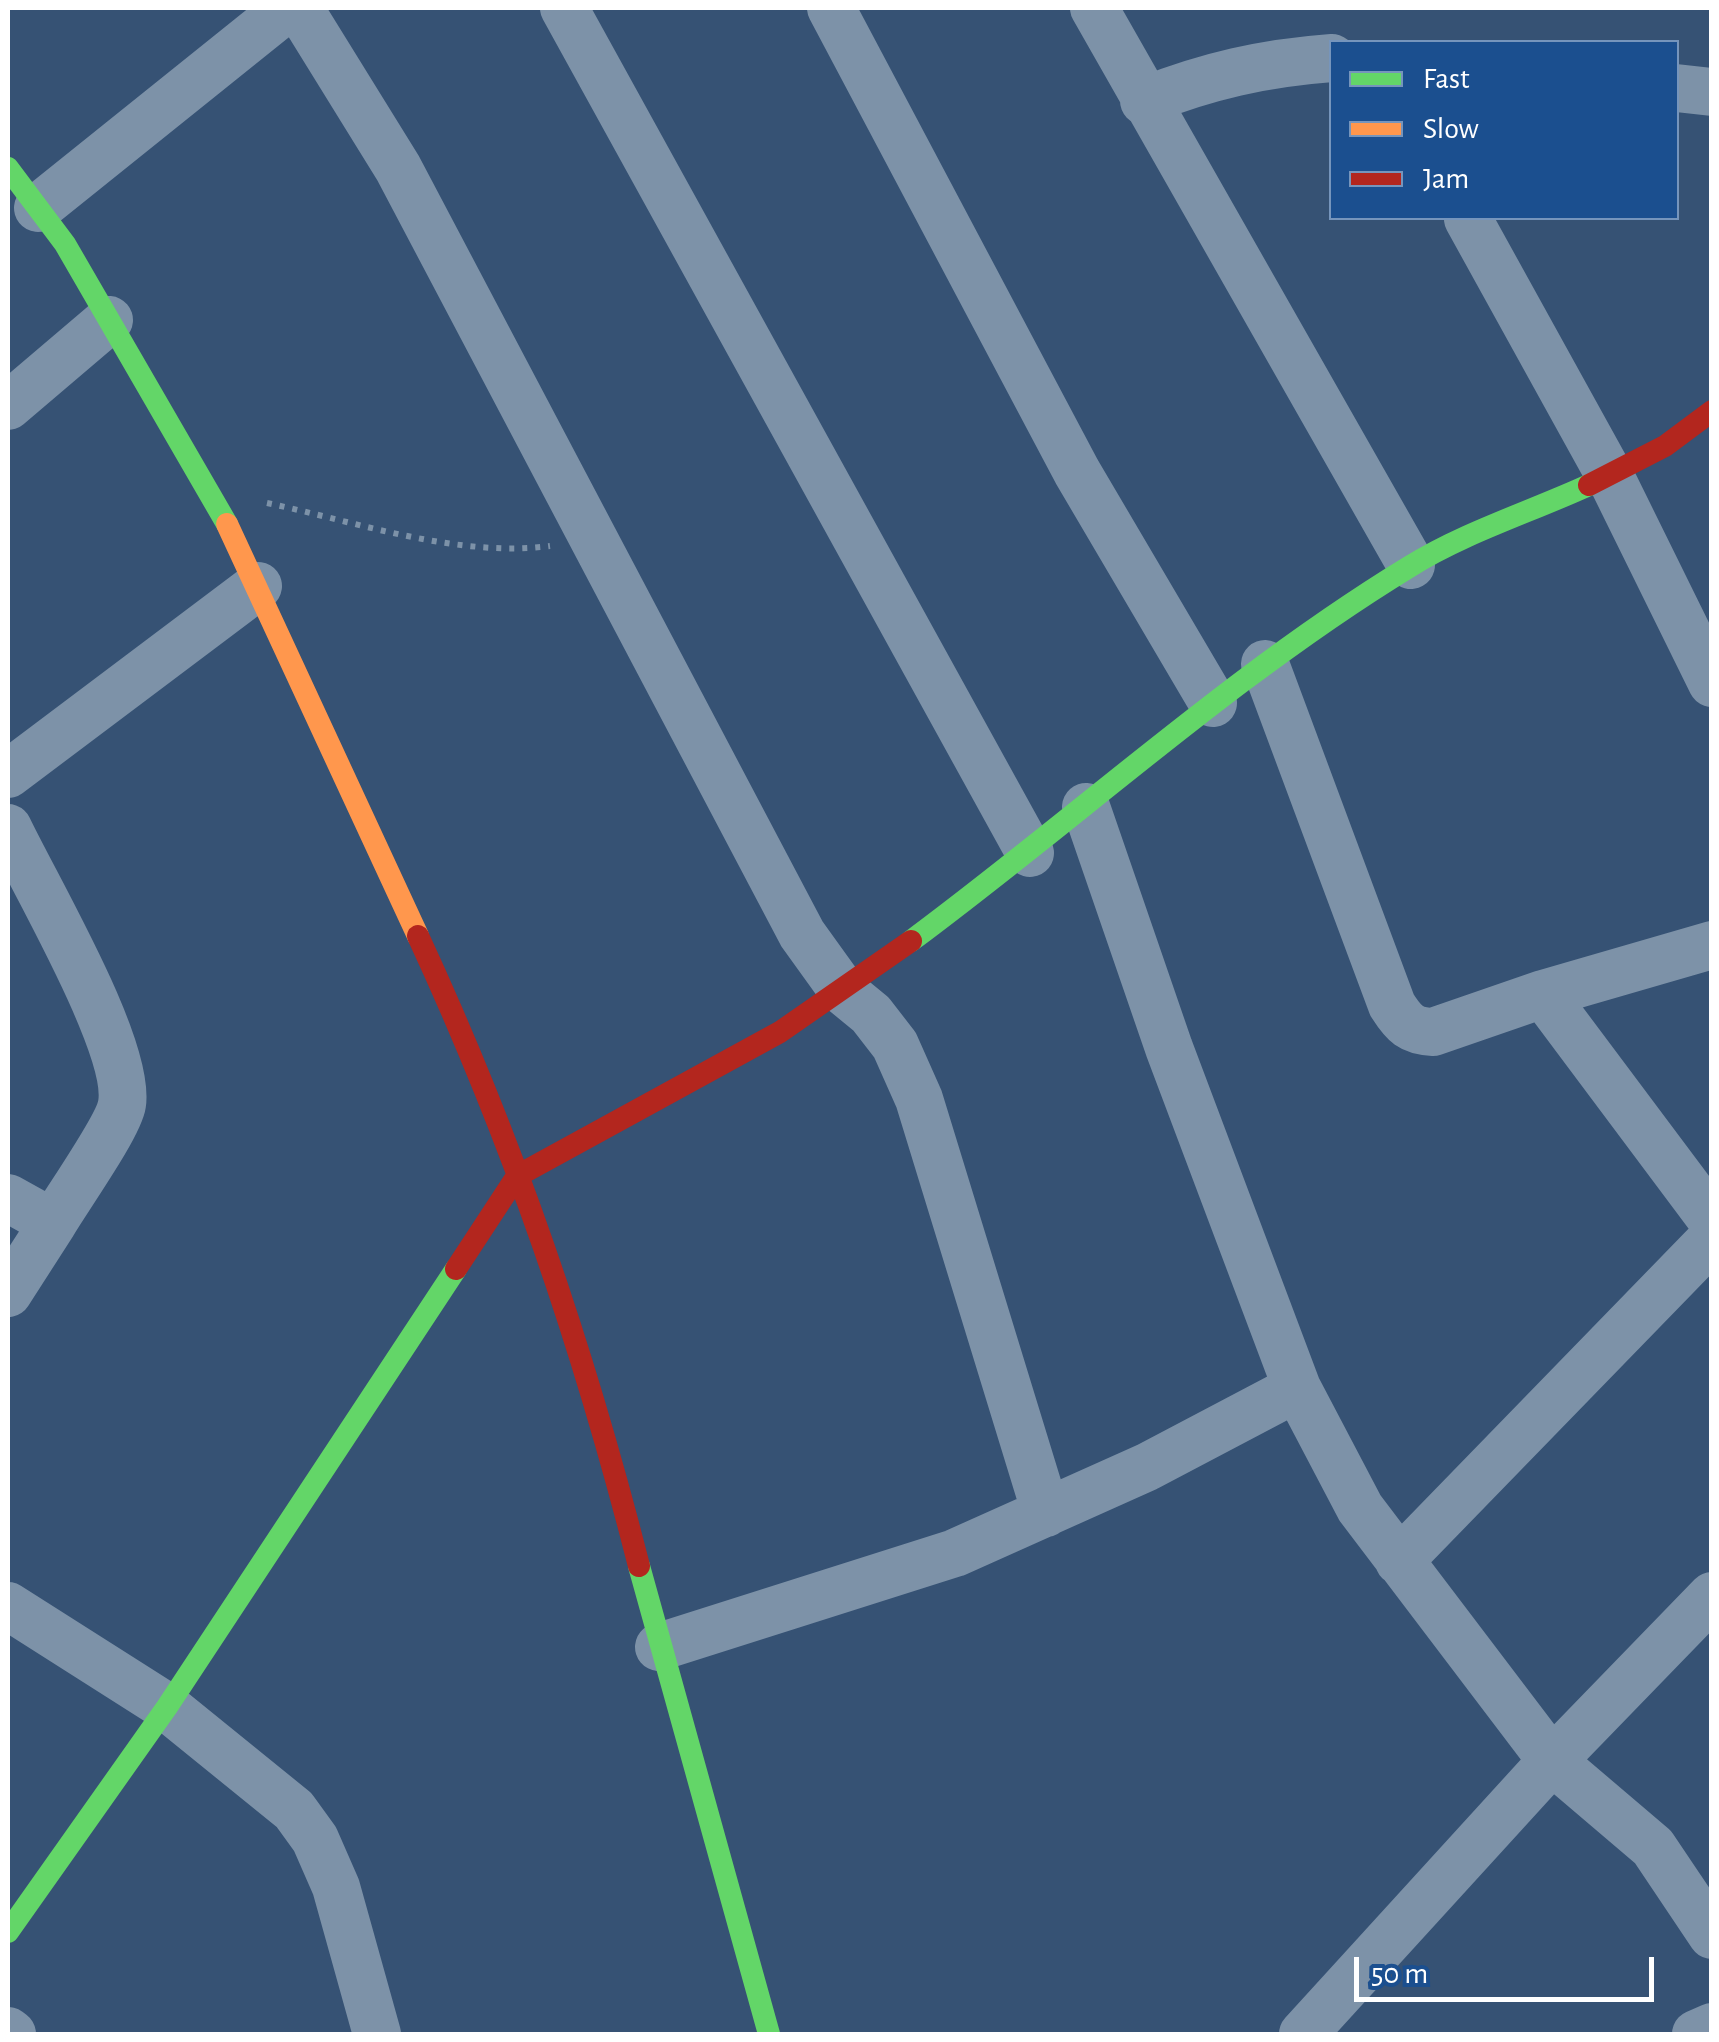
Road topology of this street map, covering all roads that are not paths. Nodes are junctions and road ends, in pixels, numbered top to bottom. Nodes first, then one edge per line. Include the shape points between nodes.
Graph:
1 (288, 8) edge
2 (299, 8) edge
3 (564, 8) edge
4 (831, 8) edge
5 (1094, 8) edge
6 (1329, 58) edge
7 (1679, 88) edge
8 (1712, 92) edge
9 (1144, 101) junction
10 (8, 168) edge
11 (38, 208) junction
12 (1469, 220) edge
13 (109, 320) junction
14 (8, 406) edge
15 (1712, 411) edge
16 (1610, 476) junction
17 (1410, 565) junction
18 (258, 586) junction
19 (1265, 664) junction
20 (1712, 682) edge
21 (1212, 703) junction
22 (8, 774) edge
23 (1086, 807) junction
24 (8, 828) edge
25 (1030, 853) junction
26 (1712, 945) edge
27 (843, 991) junction
28 (1543, 994) junction
29 (518, 1176) junction
30 (8, 1198) edge
31 (1712, 1220) edge
32 (53, 1224) junction
33 (1712, 1239) edge
34 (8, 1293) edge
35 (1297, 1388) junction
36 (1046, 1514) junction
37 (1399, 1561) junction
38 (8, 1606) edge
39 (1705, 1613) edge
40 (660, 1647) junction
41 (167, 1707) junction
42 (1552, 1761) junction
43 (8, 1932) edge
44 (1712, 1935) edge
45 (1712, 2027) edge
46 (377, 2034) edge
47 (769, 2034) edge
48 (1303, 2034) edge
49 (1696, 2034) edge

1 - 11 street
2 - 27 street via 398,168 802,934
3 - 25 street
4 - 21 street via 1077,472
5 - 9 street
6 - 9 street via 1209,76
7 - 8 street
9 - 17 street
10 - 11 street
11 - 13 street
12 - 16 street
13 - 14 street
13 - 18 street via 212,491
15 - 16 street
16 - 17 street
16 - 20 street
17 - 19 street
18 - 22 street
18 - 29 street via 454,1013
19 - 21 street
19 - 28 street via 1403,1023 1434,1032
21 - 23 street
23 - 25 street
23 - 35 street
24 - 32 street via 121,1075 122,1106
25 - 27 street
26 - 28 street
27 - 29 street
27 - 36 street via 896,1045 919,1099
28 - 31 street
29 - 40 street via 601,1418
29 - 41 street
30 - 32 street
32 - 34 street
33 - 37 street
35 - 36 street
35 - 37 street via 1360,1508
36 - 40 street via 955,1553
37 - 42 street
38 - 41 street
39 - 42 street
40 - 47 street
41 - 43 street
41 - 46 street via 294,1810 315,1839 336,1886
42 - 44 street via 1653,1847
42 - 48 street
45 - 49 street

